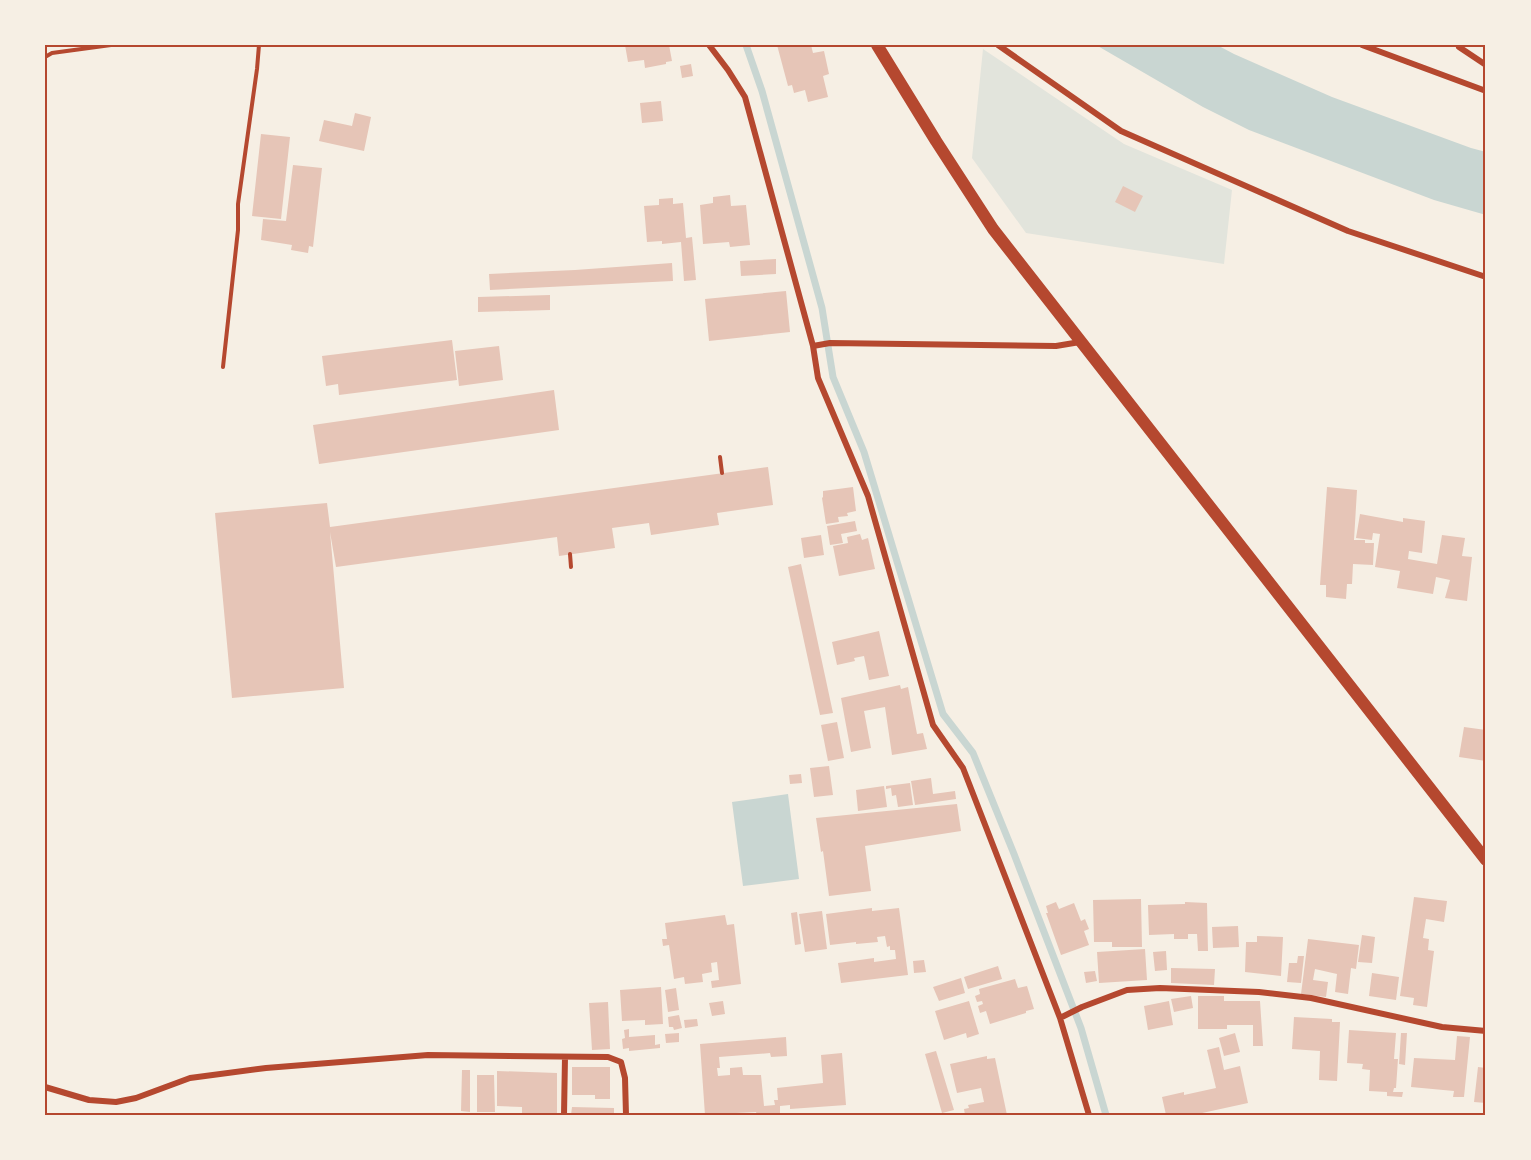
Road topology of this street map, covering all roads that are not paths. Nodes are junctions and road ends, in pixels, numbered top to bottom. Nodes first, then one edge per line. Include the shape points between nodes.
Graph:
1 (709, 45) edge
2 (878, 45) edge
3 (998, 45) edge
4 (1362, 45) edge
5 (1459, 47) dead end
6 (1486, 65) edge
7 (1486, 91) edge
8 (1486, 277) edge
9 (1080, 342) junction
10 (813, 346) junction
11 (1486, 860) edge
12 (1060, 1018) junction
13 (1486, 1031) edge
14 (565, 1057) junction
15 (45, 1087) edge
16 (564, 1115) edge
17 (626, 1115) edge
18 (1089, 1115) edge

1 - 10 street via 745,97
2 - 9 main road via 993,229
3 - 8 street via 1121,131 1348,231
4 - 7 street
5 - 6 street
9 - 10 street via 1056,346
9 - 11 main road
10 - 12 street via 818,378 868,496 933,726 963,768
12 - 13 street via 1127,990 1160,988 1311,998 1442,1027
12 - 18 street
14 - 15 street via 428,1055 266,1068 190,1078 116,1102 89,1101
14 - 16 street
14 - 17 street via 608,1057 621,1062

